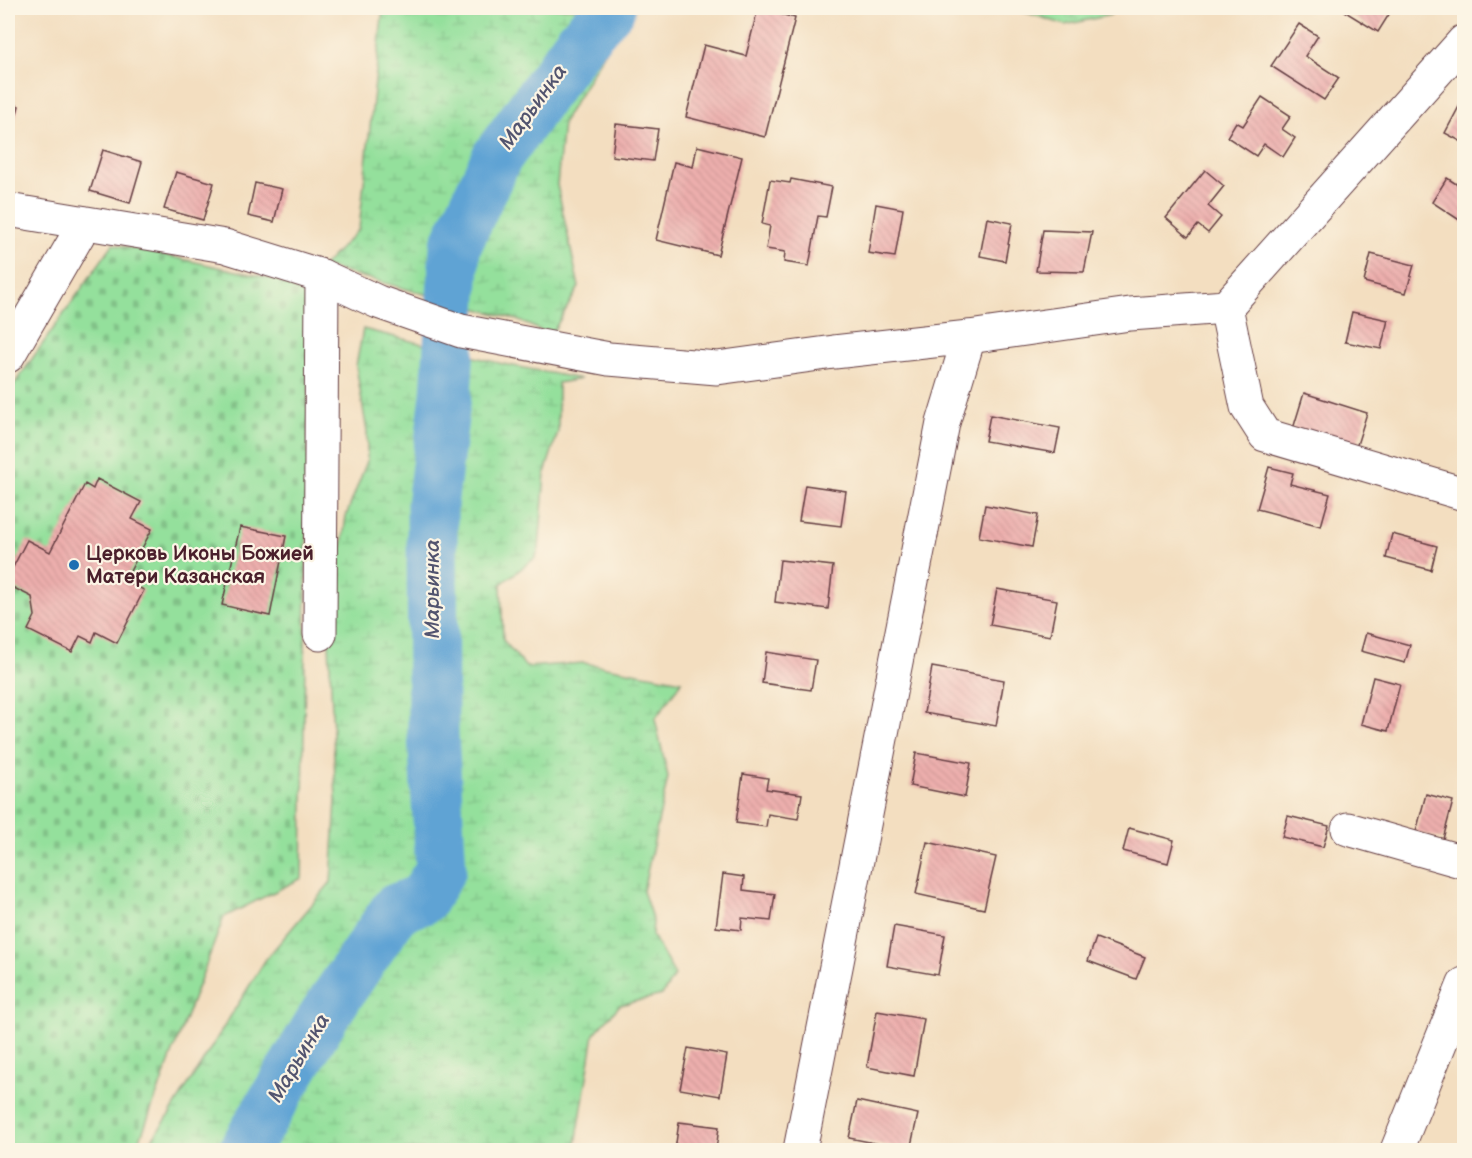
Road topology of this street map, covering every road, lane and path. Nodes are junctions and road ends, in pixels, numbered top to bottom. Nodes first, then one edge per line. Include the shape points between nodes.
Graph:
1 (1464, 41) edge
2 (8, 210) edge
3 (85, 223) junction
4 (322, 276) junction
5 (1226, 307) junction
6 (969, 337) junction
7 (8, 356) edge
8 (1464, 494) edge
9 (320, 634) dead end
10 (1348, 829) dead end
11 (1464, 862) edge
12 (1464, 984) edge
13 (800, 1150) edge
14 (1397, 1150) edge

1 - 5 street
2 - 3 street
3 - 4 street via 225,246
3 - 7 street
4 - 6 street via 378,302 447,326 609,359 717,368
4 - 9 street
5 - 6 street via 1130,314
5 - 8 street via 1247,407 1265,435
6 - 13 street via 943,423
10 - 11 street
12 - 14 street

